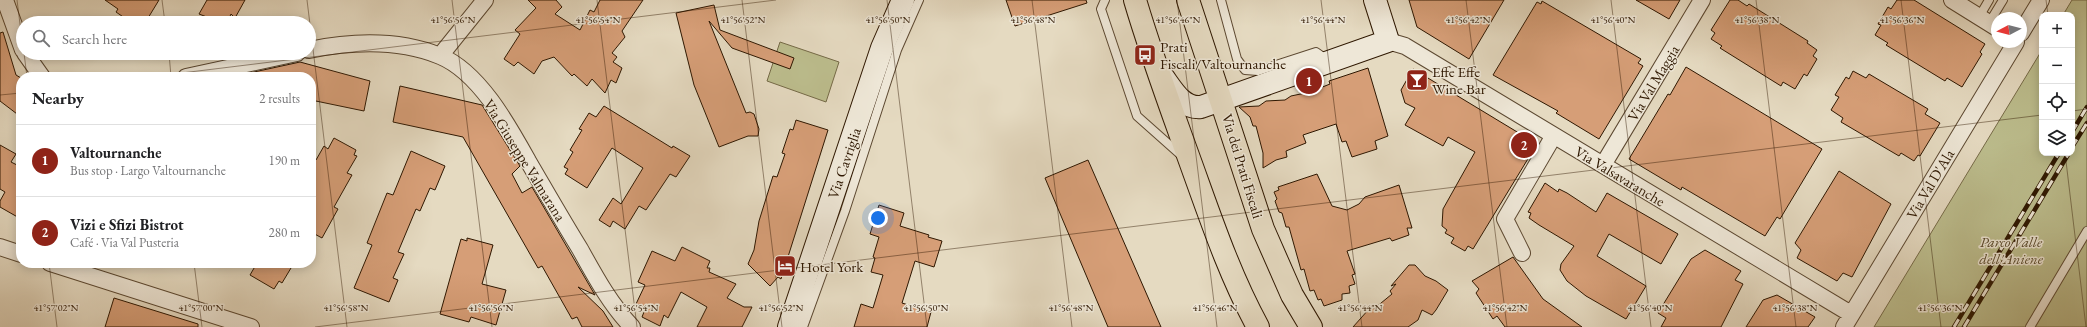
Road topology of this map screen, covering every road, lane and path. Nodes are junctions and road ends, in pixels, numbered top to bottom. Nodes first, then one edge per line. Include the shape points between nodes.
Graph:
1 (5, 0) edge
2 (485, 0) edge
3 (903, 0) edge
4 (919, 0) edge
5 (1105, 0) edge
6 (1135, 0) edge
7 (1188, 0) edge
8 (1221, 0) edge
9 (1375, 0) edge
10 (1702, 0) edge
11 (1952, 0) edge
12 (1989, 0) edge
13 (2003, 0) edge
14 (2041, 0) edge
15 (1988, 22) edge
16 (2027, 23) edge
17 (16, 31) edge
18 (1388, 41) junction
19 (2012, 48) edge
20 (316, 49) edge
21 (440, 56) junction
22 (30, 60) edge
23 (265, 60) edge
24 (1329, 62) junction
25 (1156, 67) junction
26 (38, 72) edge
27 (209, 72) edge
28 (1222, 99) junction
29 (1553, 137) junction
30 (1191, 163) junction
31 (1603, 165) junction
32 (2087, 232) edge
33 (0, 247) edge
34 (16, 252) edge
35 (1522, 253) dead end
36 (66, 268) edge
37 (1847, 321) edge
38 (251, 327) edge
39 (632, 327) edge
40 (789, 327) edge
41 (803, 327) edge
42 (1258, 327) edge
43 (1310, 327) edge
44 (2030, 327) edge

1 - 17 street
2 - 21 street
3 - 40 street, Via Cavriglia via 882,48
4 - 41 lane via 897,50 845,211
5 - 30 lane via 1101,9 1137,116
6 - 25 main road
7 - 28 main road, Via dei Prati Fiscali
8 - 24 lane via 1238,58 1245,70 1258,71 1316,52
9 - 18 street
10 - 31 street, Via Val Maggia
11 - 15 street
12 - 15 lane
13 - 15 lane
14 - 16 street
18 - 24 street
18 - 29 street, Via Valsavaranche via 1405,46
19 - 37 street, Via Val D'Ala
20 - 21 street, Via Giuseppe Valmarana via 375,43 397,44
21 - 39 street, Via Giuseppe Valmarana via 464,72 498,111 601,285
22 - 26 street
23 - 27 street
24 - 28 street
25 - 28 street via 1186,104 1201,107
25 - 30 main road
28 - 43 main road, Via dei Prati Fiscali via 1263,229
29 - 31 street, Via Valsavaranche
29 - 35 street via 1505,218
30 - 42 main road via 1223,254
31 - 37 street, Via Valsavaranche
32 - 44 lane
33 - 34 street
36 - 38 street

